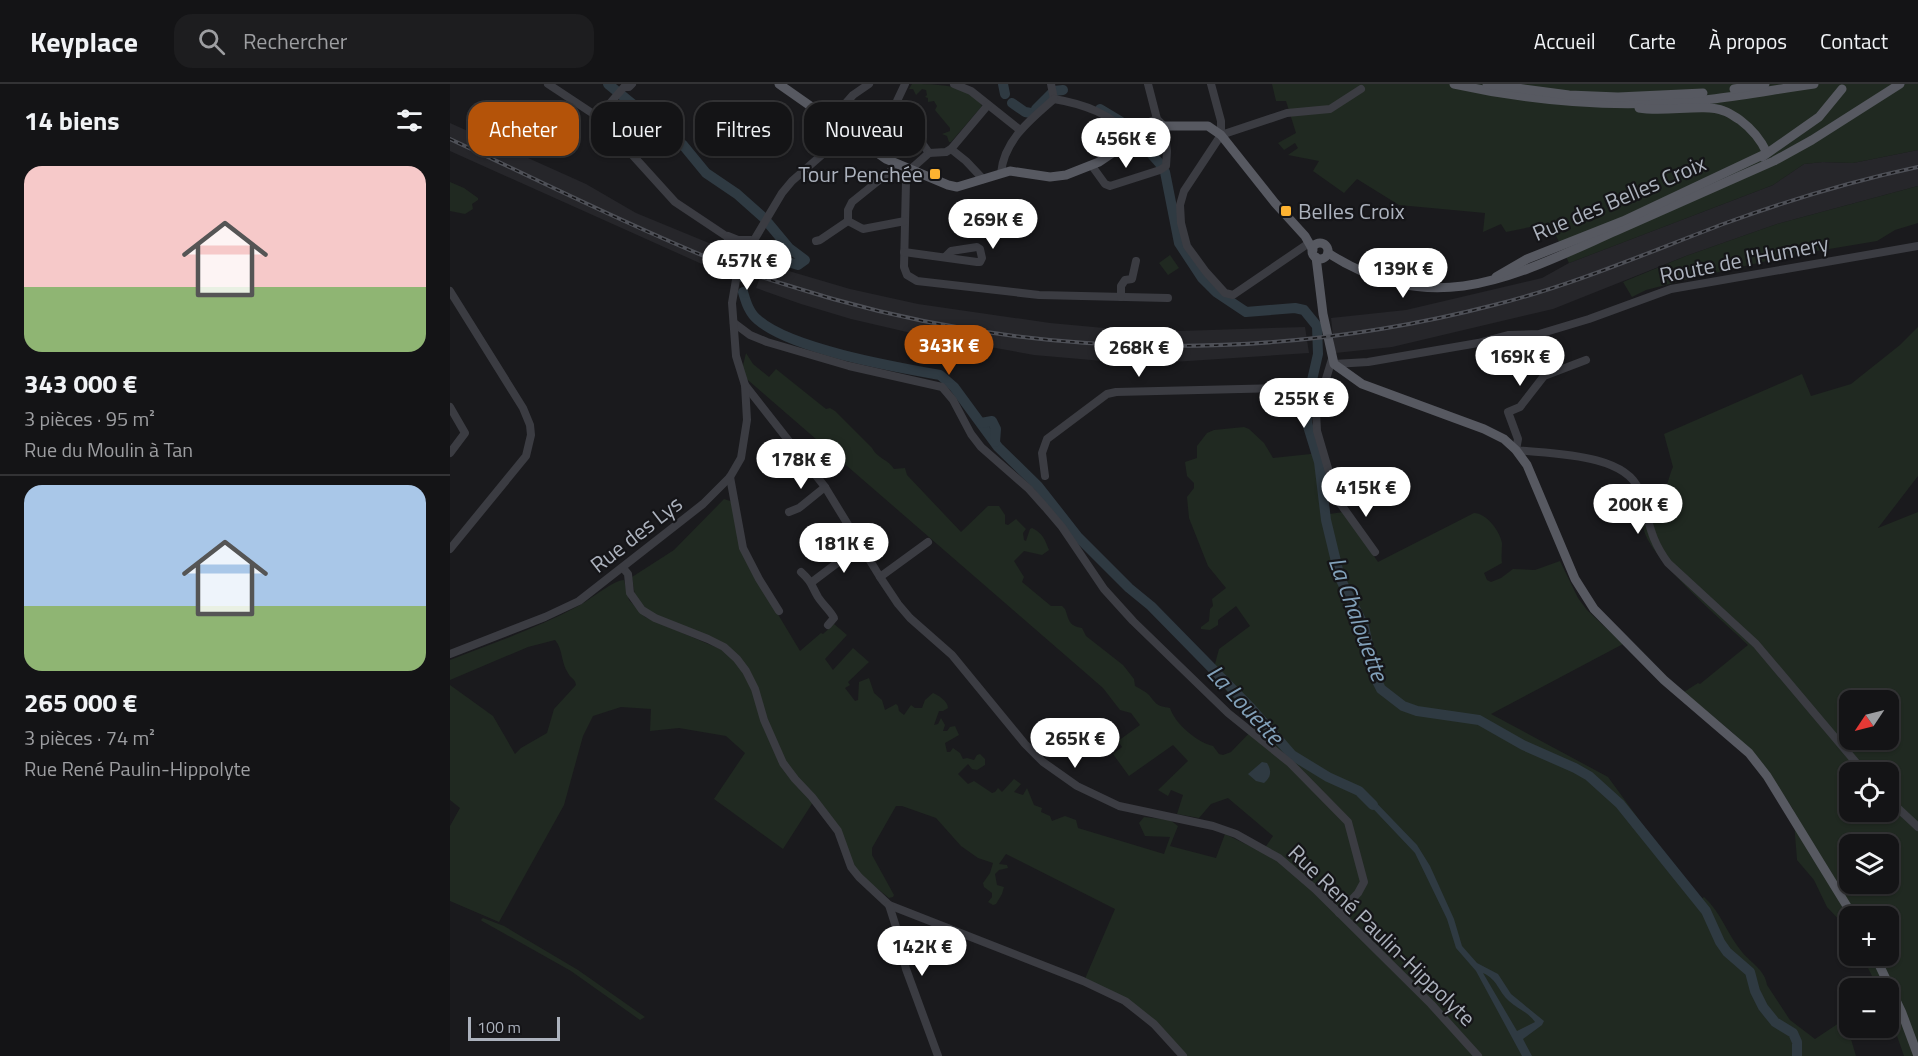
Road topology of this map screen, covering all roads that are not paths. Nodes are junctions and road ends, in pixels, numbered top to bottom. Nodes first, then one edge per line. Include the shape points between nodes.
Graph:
1 (548, 84) edge
2 (632, 84) edge
3 (779, 84) edge
4 (868, 84) edge
5 (905, 84) edge
6 (954, 84) edge
7 (1148, 84) edge
8 (1211, 84) edge
9 (1454, 84) edge
10 (1487, 84) edge
11 (1765, 84) edge
12 (1814, 84) edge
13 (1900, 84) edge
14 (1361, 89) dead end
15 (1842, 89) dead end
16 (1052, 92) edge
17 (610, 102) edge
18 (805, 102) edge
19 (847, 102) edge
20 (1616, 104) junction
21 (988, 105) junction
22 (591, 112) edge
23 (1161, 123) junction
24 (1020, 130) junction
25 (1135, 135) junction
26 (1221, 135) junction
27 (951, 149) junction
28 (929, 153) junction
29 (1767, 153) junction
30 (633, 156) edge
31 (821, 156) edge
32 (885, 156) edge
33 (898, 165) junction
34 (1092, 166) junction
35 (911, 169) junction
36 (1001, 173) junction
37 (983, 179) junction
38 (1723, 183) junction
39 (848, 221) junction
40 (905, 221) junction
41 (726, 236) junction
42 (816, 241) dead end
43 (753, 242) junction
44 (1918, 246) edge
45 (1316, 249) junction
46 (904, 252) junction
47 (784, 255) dead end
48 (744, 257) junction
49 (945, 257) dead end
50 (1136, 261) dead end
51 (1513, 272) junction
52 (450, 291) edge
53 (1120, 297) junction
54 (1168, 298) dead end
55 (737, 325) junction
56 (1586, 360) dead end
57 (1333, 362) junction
58 (745, 385) junction
59 (1313, 393) junction
60 (450, 407) edge
61 (1516, 450) junction
62 (450, 453) edge
63 (1045, 476) dead end
64 (730, 477) junction
65 (825, 487) junction
66 (789, 512) dead end
67 (928, 542) dead end
68 (861, 545) junction
69 (450, 549) edge
70 (1375, 552) dead end
71 (623, 567) junction
72 (801, 572) dead end
73 (880, 577) junction
74 (812, 582) junction
75 (779, 611) dead end
76 (828, 625) dead end
77 (450, 654) edge
78 (1856, 762) edge
79 (1899, 809) edge
80 (1918, 827) edge
81 (889, 905) junction
82 (1847, 906) edge
83 (1340, 913) junction
84 (1880, 966) edge
85 (1477, 1054) edge
86 (938, 1056) edge
87 (1183, 1056) edge
88 (1918, 1056) edge

1 - 22 street
2 - 17 street
3 - 18 main road
4 - 19 street
5 - 28 street via 896,106
6 - 21 street
7 - 23 street
8 - 26 street via 1223,128
9 - 20 main road via 1524,97
10 - 11 main road via 1618,97 1707,93
12 - 20 main road via 1661,103
13 - 38 main road via 1812,140
14 - 26 street via 1330,109 1287,113
15 - 29 main road via 1819,117
16 - 24 street
16 - 25 street via 1106,115
20 - 29 main road via 1652,110 1723,110 1746,124
21 - 24 street
21 - 27 street
23 - 25 main road
23 - 26 main road via 1202,125
23 - 34 street via 1167,151 1163,168 1110,186 1104,184
24 - 36 street via 1002,163
25 - 34 main road
26 - 45 main road, Rue des Belles Croix
26 - 45 street via 1184,191 1180,205 1187,246 1206,272 1225,293 1233,295
27 - 28 street
27 - 37 street
28 - 35 street
29 - 38 main road
29 - 51 main road, Rue des Belles Croix via 1623,221 1527,259
30 - 41 street via 675,202
31 - 43 street, Rue des Lys via 792,181
32 - 33 main road
33 - 35 main road
33 - 39 street via 852,202
34 - 36 main road via 1056,176 1016,170
35 - 37 main road via 953,187
35 - 40 street via 906,181
36 - 37 main road
38 - 51 main road, Rue des Belles Croix
39 - 40 street via 863,229
39 - 42 street
40 - 46 street
41 - 43 street
41 - 48 street
43 - 47 street
43 - 48 street, Rue des Lys
44 - 57 street, Route de l'Humery via 1671,289 1539,334 1508,335 1368,362
45 - 51 main road, Rue des Belles Croix via 1357,270 1400,285 1451,288
45 - 57 main road
46 - 49 street
46 - 53 street via 907,275 917,281 1039,295
48 - 55 street, Rue des Lys via 732,295
50 - 53 street via 1132,279 1121,286
52 - 69 street via 523,408 531,435 520,465
53 - 54 street
55 - 58 street, Rue des Lys via 738,367
55 - 83 street via 766,342 942,387 981,447 1029,489 1133,621 1228,713 1290,763 1348,822 1364,882
56 - 61 street via 1544,376 1520,407 1508,412 1518,439
57 - 59 street
57 - 61 main road via 1362,384 1484,429
58 - 64 street, Rue des Lys via 745,437 741,458
58 - 65 street, Rue René Paulin-Hippolyte
59 - 63 street via 1279,388 1107,394 1047,439 1041,453
59 - 70 street via 1317,430 1336,499
60 - 62 street via 465,432
61 - 78 street via 1606,463 1630,476 1638,489 1653,539 1668,563 1756,644
61 - 82 main road via 1527,465 1584,596 1664,680 1749,753
64 - 71 street, Rue des Lys via 704,504
64 - 75 street via 743,548
65 - 66 street
65 - 68 street, Rue René Paulin-Hippolyte
67 - 73 street
68 - 73 street, Rue René Paulin-Hippolyte
68 - 74 street
71 - 77 street, Rue des Lys via 579,601
71 - 81 street via 628,574 630,593 642,610 724,647 737,659 755,689 783,763 838,831 851,867
72 - 74 street
73 - 83 street, Rue René Paulin-Hippolyte via 910,618 952,655 1025,744 1058,773 1119,806 1236,834 1279,858
74 - 76 street via 817,596 834,618
79 - 80 street
81 - 86 street via 906,969
81 - 87 street via 1125,1001 1154,1024
83 - 85 street, Rue René Paulin-Hippolyte
84 - 88 main road

